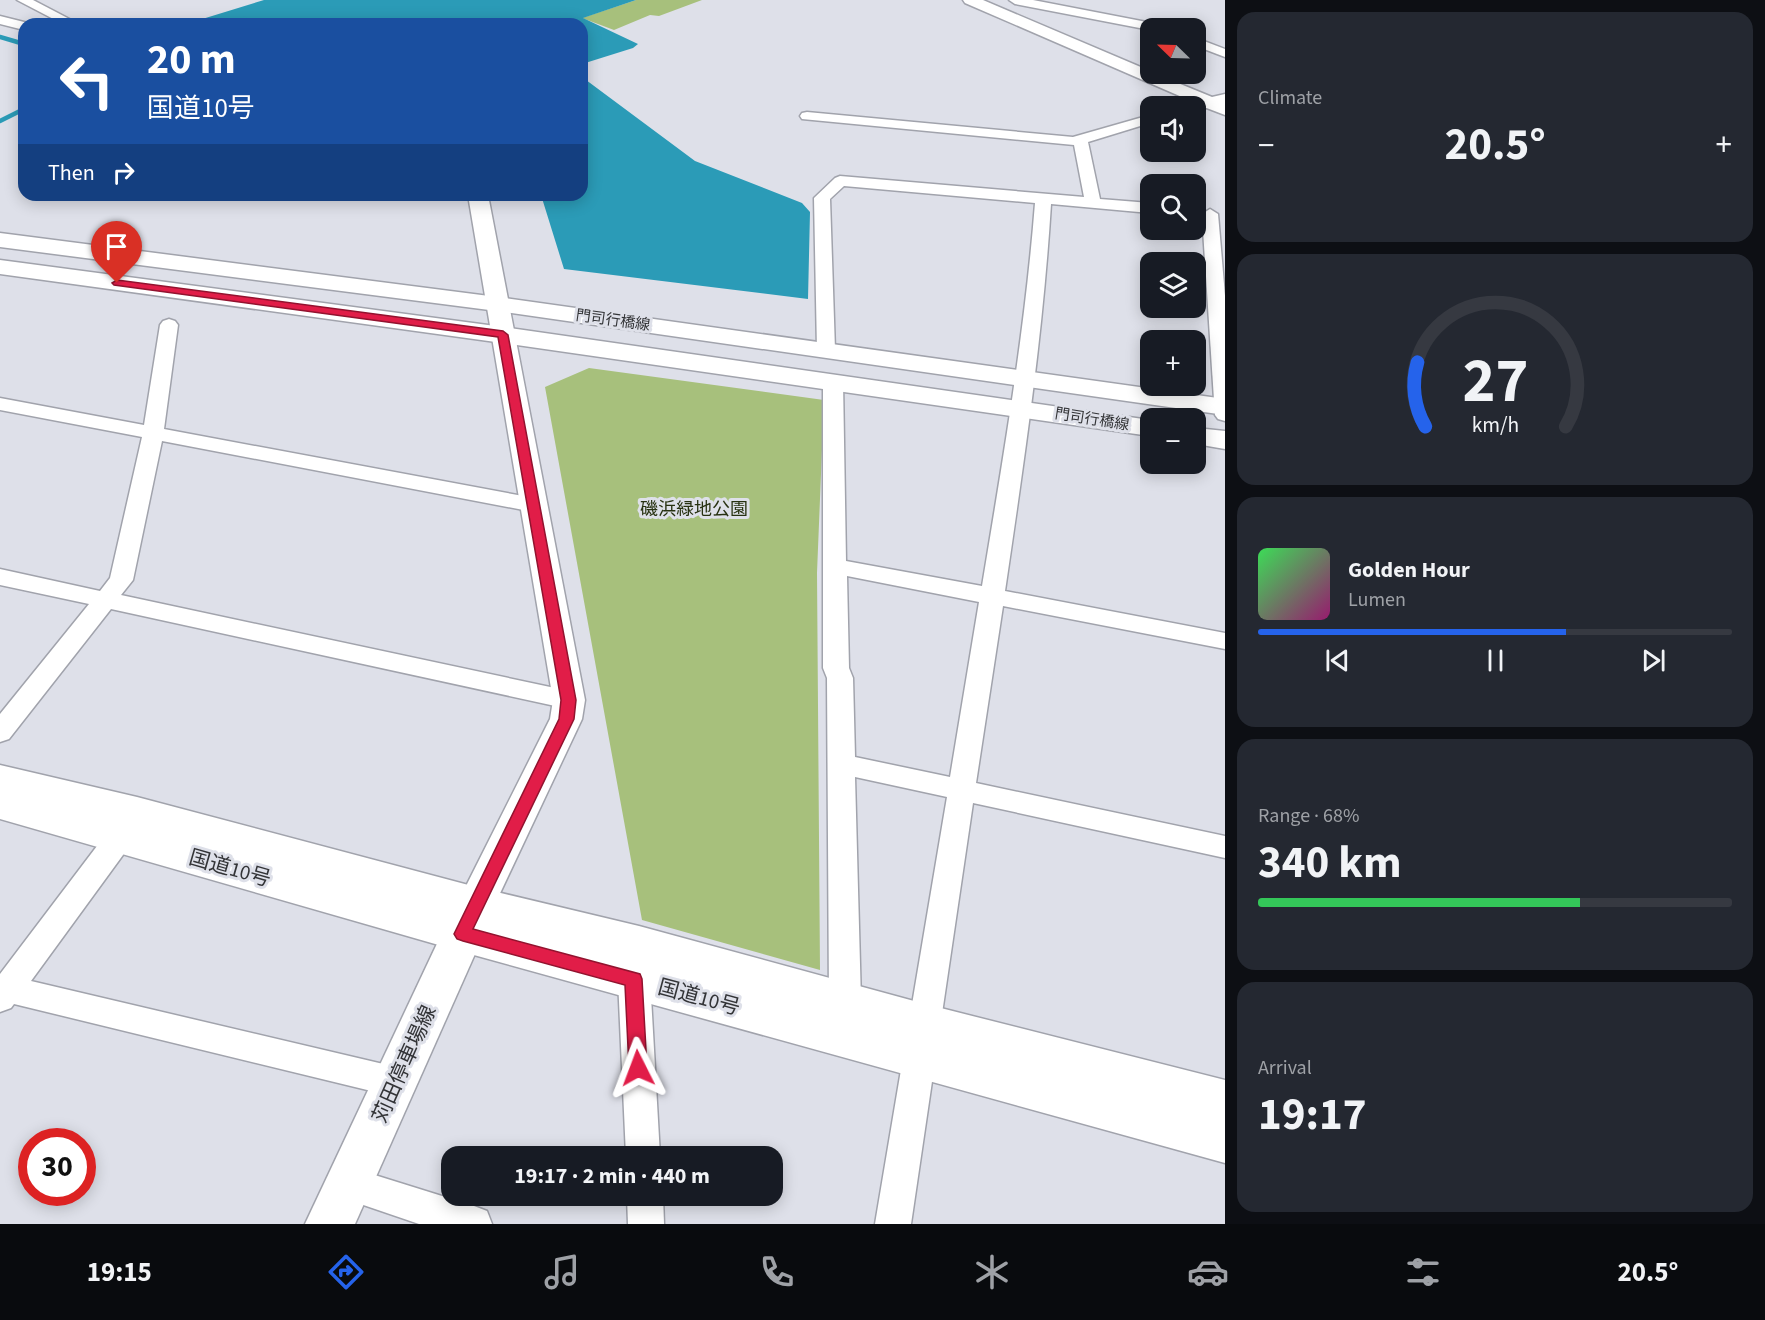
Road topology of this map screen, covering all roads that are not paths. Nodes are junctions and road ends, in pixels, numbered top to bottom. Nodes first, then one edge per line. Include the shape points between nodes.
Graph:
1 (23, 0) edge
2 (970, 0) edge
3 (1015, 0) edge
4 (60, 18) edge
5 (0, 20) edge
6 (18, 24) edge
7 (1140, 25) edge
8 (1206, 46) edge
9 (1225, 53) edge
10 (1214, 104) edge
11 (807, 116) dead end
12 (1140, 122) edge
13 (1080, 139) junction
14 (1043, 198) junction
15 (479, 201) edge
16 (1093, 203) junction
17 (1140, 207) edge
18 (1210, 214) edge
19 (0, 240) edge
20 (0, 267) edge
21 (497, 304) junction
22 (169, 325) dead end
23 (503, 335) junction
24 (826, 350) junction
25 (1026, 378) junction
26 (833, 381) junction
27 (0, 404) edge
28 (1225, 407) edge
29 (1022, 408) junction
30 (1225, 415) edge
31 (1140, 426) edge
32 (153, 433) junction
33 (1206, 437) edge
34 (1225, 440) edge
35 (534, 505) junction
36 (835, 566) junction
37 (0, 577) edge
38 (993, 596) junction
39 (104, 601) junction
40 (1225, 642) edge
41 (569, 700) junction
42 (0, 732) edge
43 (842, 764) junction
44 (0, 779) edge
45 (960, 789) junction
46 (0, 804) edge
47 (129, 825) junction
48 (1225, 847) edge
49 (469, 919) junction
50 (636, 962) junction
51 (2, 993) edge
52 (845, 1002) junction
53 (922, 1040) junction
54 (396, 1082) junction
55 (1225, 1102) edge
56 (1225, 1140) edge
57 (643, 1146) edge
58 (349, 1184) junction
59 (645, 1206) edge
60 (330, 1224) edge
61 (474, 1224) edge
62 (646, 1224) edge
63 (893, 1224) edge

1 - 4 street
2 - 10 street
3 - 7 street
5 - 6 street
8 - 9 street
11 - 13 street
12 - 13 street
13 - 16 street
14 - 16 street
14 - 24 street via 840,181 822,198
14 - 25 street
15 - 21 street
16 - 17 street
18 - 28 street
19 - 21 main road, 門司行橋線
20 - 23 main road, 門司行橋線
21 - 23 street
21 - 24 main road, 門司行橋線
22 - 32 street
23 - 26 main road, 門司行橋線
23 - 35 street
24 - 25 main road, 門司行橋線
25 - 28 main road, 門司行橋線
25 - 29 street
26 - 29 main road, 門司行橋線
26 - 36 street
27 - 32 street
28 - 30 street
29 - 31 main road, 門司行橋線
29 - 38 street
32 - 35 street
32 - 39 street via 121,580
33 - 34 main road
35 - 41 street
36 - 38 street
36 - 43 street
37 - 39 street
38 - 40 street
38 - 45 street
39 - 41 street
39 - 42 street
41 - 49 street via 566,719
43 - 45 street
43 - 52 street
44 - 47 main road, 国道10号
45 - 48 street
45 - 53 street
46 - 47 main road, 国道10号
47 - 49 main road, 国道10号
47 - 51 street
49 - 50 main road, 国道10号
49 - 54 main road, 苅田停車場線
50 - 52 main road, 国道10号
50 - 53 main road, 国道10号
50 - 57 street
51 - 54 street
52 - 53 main road, 国道10号
53 - 55 main road, 国道10号
53 - 56 main road, 国道10号
53 - 63 street
54 - 58 main road, 苅田停車場線
58 - 60 main road, 苅田停車場線
58 - 61 street
59 - 62 street

